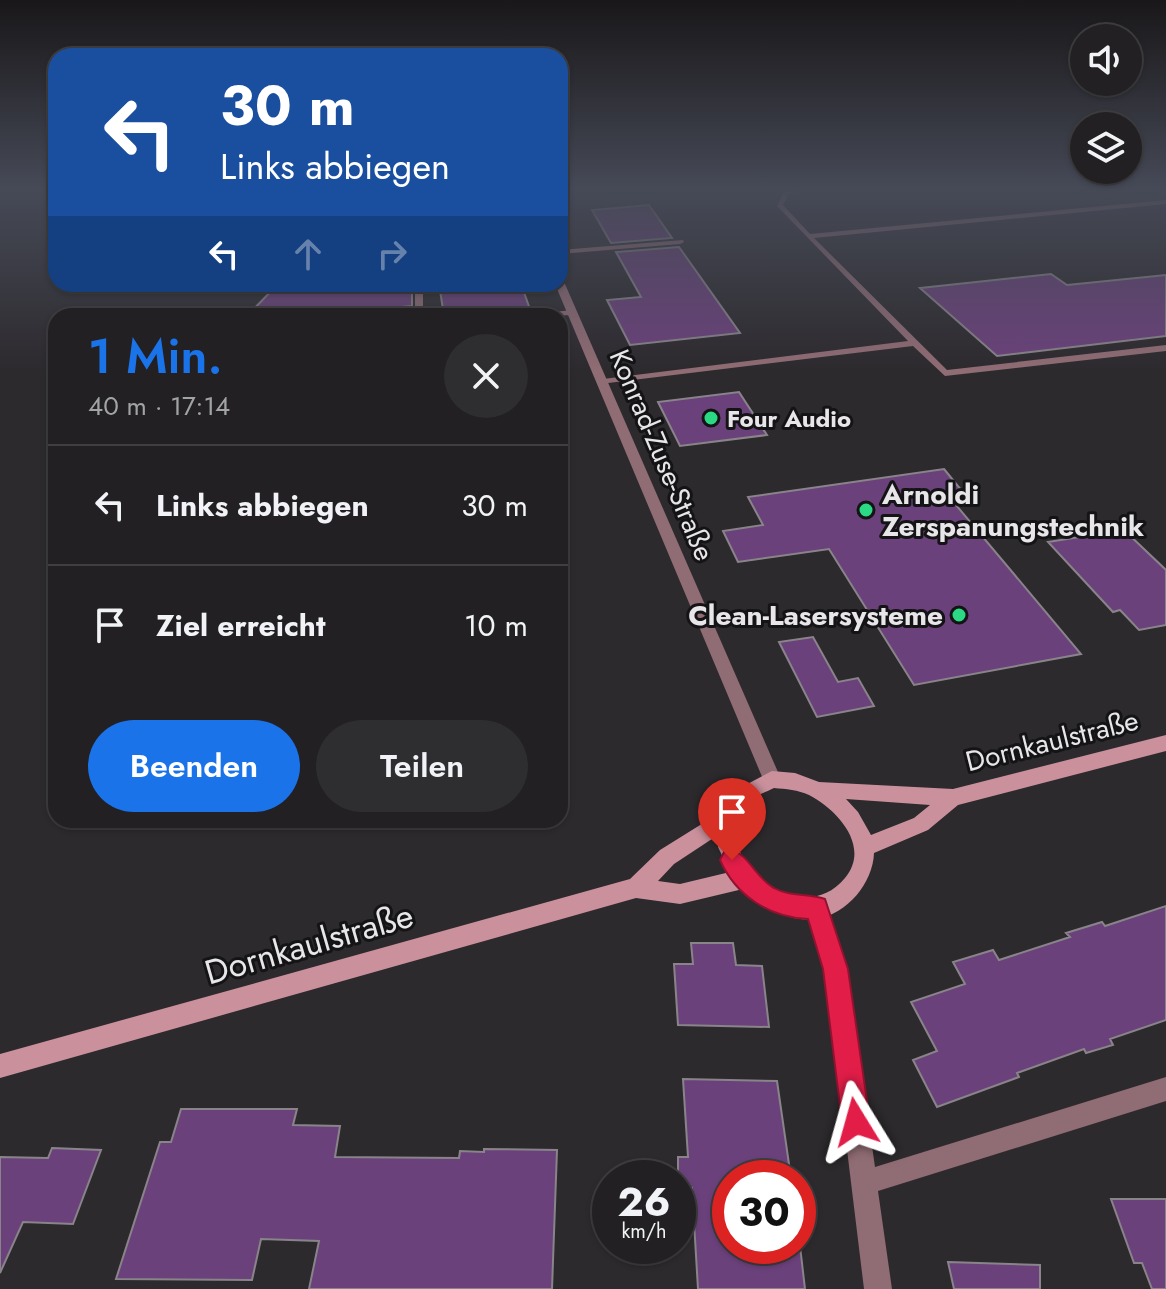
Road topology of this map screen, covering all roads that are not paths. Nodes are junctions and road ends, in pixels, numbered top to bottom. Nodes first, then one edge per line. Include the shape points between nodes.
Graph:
1 (823, 251) edge
2 (564, 292) edge
3 (573, 313) junction
4 (568, 314) edge
5 (915, 343) junction
6 (1166, 348) edge
7 (603, 382) junction
8 (1166, 743) edge
9 (772, 779) junction
10 (819, 788) junction
11 (953, 798) junction
12 (726, 819) junction
13 (863, 848) junction
14 (744, 879) junction
15 (636, 888) junction
16 (816, 908) junction
17 (0, 1066) edge
18 (1166, 1089) edge
19 (864, 1183) junction
20 (878, 1289) edge

1 - 5 lane
2 - 3 street, Konrad-Zuse-Straße
3 - 4 lane
3 - 7 street, Konrad-Zuse-Straße
5 - 6 lane via 945,373
5 - 7 lane
7 - 9 street, Konrad-Zuse-Straße
8 - 11 street, Dornkaulstraße
9 - 10 street
9 - 12 street via 751,786
10 - 11 street, Dornkaulstraße
10 - 13 street via 849,813
11 - 13 street, Dornkaulstraße via 921,824
12 - 14 street via 732,860
12 - 15 street, Dornkaulstraße via 667,857
13 - 16 street via 862,869 853,887 837,901
14 - 15 street, Dornkaulstraße via 680,894
14 - 16 street via 790,907
15 - 17 street, Dornkaulstraße
16 - 19 street via 836,969
18 - 19 street
19 - 20 street

